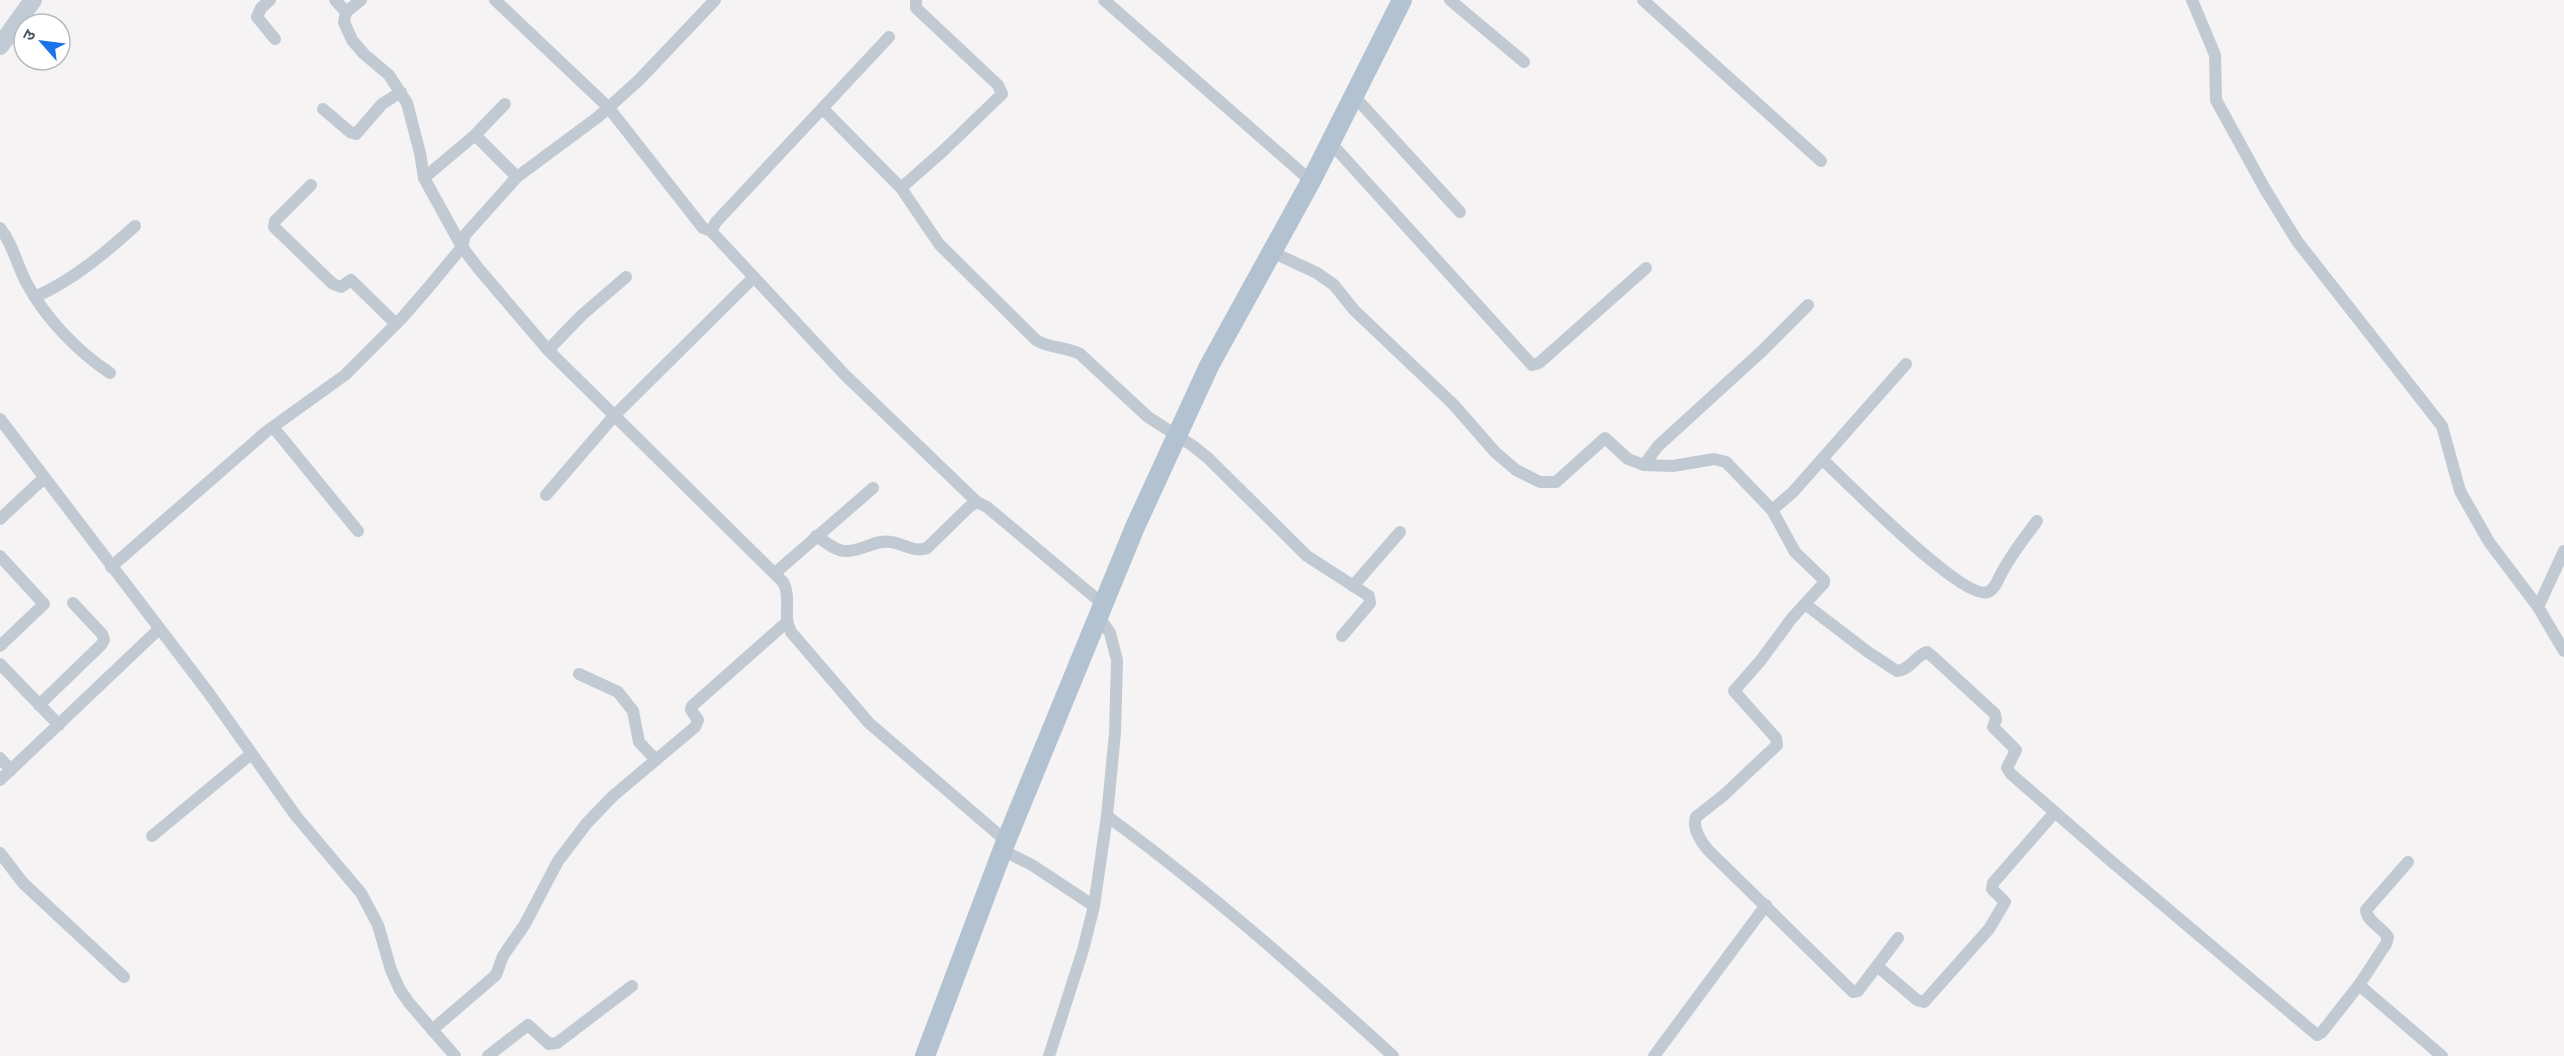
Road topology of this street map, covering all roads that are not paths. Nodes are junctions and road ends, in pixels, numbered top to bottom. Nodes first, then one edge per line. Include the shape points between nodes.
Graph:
1 (33, 0) edge
2 (270, 0) edge
3 (335, 0) edge
4 (361, 0) edge
5 (495, 0) edge
6 (715, 0) edge
7 (916, 0) edge
8 (1104, 0) edge
9 (1402, 0) edge
10 (1450, 0) edge
11 (1643, 0) edge
12 (2192, 0) edge
13 (346, 12) junction
14 (889, 37) dead end
15 (275, 39) dead end
16 (0, 46) edge
17 (1524, 62) dead end
18 (401, 92) junction
19 (1354, 96) junction
20 (505, 104) dead end
21 (608, 107) junction
22 (323, 109) dead end
23 (823, 109) junction
24 (475, 135) junction
25 (1330, 142) junction
26 (1821, 161) dead end
27 (517, 177) junction
28 (424, 178) junction
29 (1311, 180) junction
30 (311, 184) dead end
31 (901, 188) junction
32 (1460, 212) dead end
33 (135, 226) dead end
34 (0, 228) edge
35 (711, 231) junction
36 (462, 247) junction
37 (1272, 252) junction
38 (1646, 268) dead end
39 (626, 278) dead end
40 (754, 278) junction
41 (36, 297) junction
42 (1808, 305) dead end
43 (396, 324) junction
44 (548, 350) junction
45 (1906, 364) dead end
46 (110, 373) dead end
47 (614, 416) junction
48 (1, 424) edge
49 (273, 427) junction
50 (1176, 436) junction
51 (1823, 460) junction
52 (1644, 465) junction
53 (44, 478) junction
54 (873, 489) dead end
55 (546, 495) dead end
56 (977, 502) junction
57 (1772, 510) junction
58 (0, 519) edge
59 (2037, 521) dead end
60 (358, 531) dead end
61 (1400, 532) dead end
62 (816, 537) junction
63 (2564, 551) edge
64 (0, 556) edge
65 (111, 567) junction
66 (775, 573) junction
67 (1353, 585) junction
68 (73, 603) dead end
69 (1805, 604) junction
70 (2538, 608) junction
71 (1101, 611) junction
72 (787, 622) junction
73 (159, 629) junction
74 (1342, 636) dead end
75 (0, 646) edge
76 (2564, 651) edge
77 (0, 664) edge
78 (579, 675) dead end
79 (39, 705) junction
80 (59, 725) junction
81 (250, 754) junction
82 (0, 758) edge
83 (656, 760) junction
84 (11, 770) junction
85 (0, 780) edge
86 (2055, 812) junction
87 (1107, 816) junction
88 (152, 836) dead end
89 (1004, 846) junction
90 (0, 853) edge
91 (2408, 862) dead end
92 (1766, 905) junction
93 (1094, 906) junction
94 (1898, 938) dead end
95 (1877, 966) junction
96 (124, 977) dead end
97 (2359, 985) junction
98 (632, 986) dead end
99 (432, 1030) junction
100 (448, 1054) edge
101 (488, 1056) edge
102 (925, 1056) edge
103 (1049, 1056) edge
104 (1393, 1056) edge
105 (1654, 1056) edge
106 (2442, 1056) edge

1 - 16 street
2 - 15 street via 257,17
3 - 13 street
4 - 13 street
5 - 21 street
6 - 21 street
7 - 31 street via 916,8 998,85 1002,94
8 - 29 street
9 - 19 main road
10 - 17 street
11 - 26 street
12 - 70 street via 2215,55 2216,100 2265,189 2297,242 2442,426 2460,490 2488,542
13 - 18 street via 344,22 352,40
14 - 23 street
18 - 22 street via 353,134
18 - 28 street
19 - 25 main road
19 - 32 street
20 - 24 street
21 - 27 street
21 - 35 street via 703,228
23 - 31 street
23 - 35 street
24 - 27 street
24 - 28 street
25 - 29 main road
25 - 38 street via 1532,365 1539,363
27 - 36 street via 465,235
28 - 36 street
29 - 37 main road
30 - 43 street via 275,221 274,227 333,284 341,287 351,280
31 - 50 street via 939,244 1036,340 1080,354 1148,417
33 - 41 street via 102,256
34 - 41 street
35 - 40 street
36 - 43 street
36 - 44 street
37 - 50 main road via 1209,366
37 - 52 street via 1334,285 1354,310 1516,470 1540,482 1556,482 1605,438 1628,459
39 - 44 street
40 - 47 street
40 - 56 street via 845,375
41 - 46 street via 82,353
42 - 52 street via 1658,446
43 - 49 street via 345,375
44 - 47 street
45 - 51 street
47 - 55 street
47 - 66 street
48 - 53 street
49 - 60 street
49 - 65 street
50 - 67 street via 1208,458 1308,556
50 - 71 main road
51 - 57 street
51 - 59 street via 1929,560 1979,593 1993,588
52 - 57 street via 1674,466 1714,459 1726,462
53 - 58 street
53 - 65 street
54 - 62 street
56 - 62 street via 920,551 891,542 847,552
56 - 71 street
57 - 69 street via 1795,552 1824,580
61 - 67 street
62 - 66 street
63 - 70 street
64 - 75 street via 44,604
65 - 73 street
66 - 72 street via 789,595
67 - 74 street via 1371,600
68 - 79 street via 104,640
69 - 86 street via 1897,670 1906,668 1923,653 1932,656 1995,714 1993,727 2016,750 2008,771
69 - 92 street via 1734,691 1776,738 1777,745 1694,821 1703,844
70 - 76 street
71 - 87 street via 1117,660
71 - 89 main road
72 - 83 street via 694,703 691,710 698,720 695,728
72 - 89 street via 791,632 869,723
73 - 80 street
73 - 81 street
77 - 79 street
78 - 83 street via 618,692 633,711 639,742
79 - 80 street
80 - 84 street
81 - 88 street
81 - 99 street via 361,893 378,925 400,990
82 - 84 street
83 - 99 street via 613,796 568,846 491,982
84 - 85 street
86 - 95 street via 1993,883 1992,889 2005,902 1989,929 1924,1002
86 - 97 street via 2314,1034 2320,1035
87 - 93 street
87 - 104 street via 1174,865 1292,963
89 - 93 street
89 - 102 main road
90 - 96 street via 14,874
91 - 97 street via 2366,910 2388,940
92 - 95 street via 1853,992
92 - 105 street
93 - 103 street
94 - 95 street
97 - 106 street
98 - 101 street via 557,1044 549,1044 528,1025
99 - 100 street

